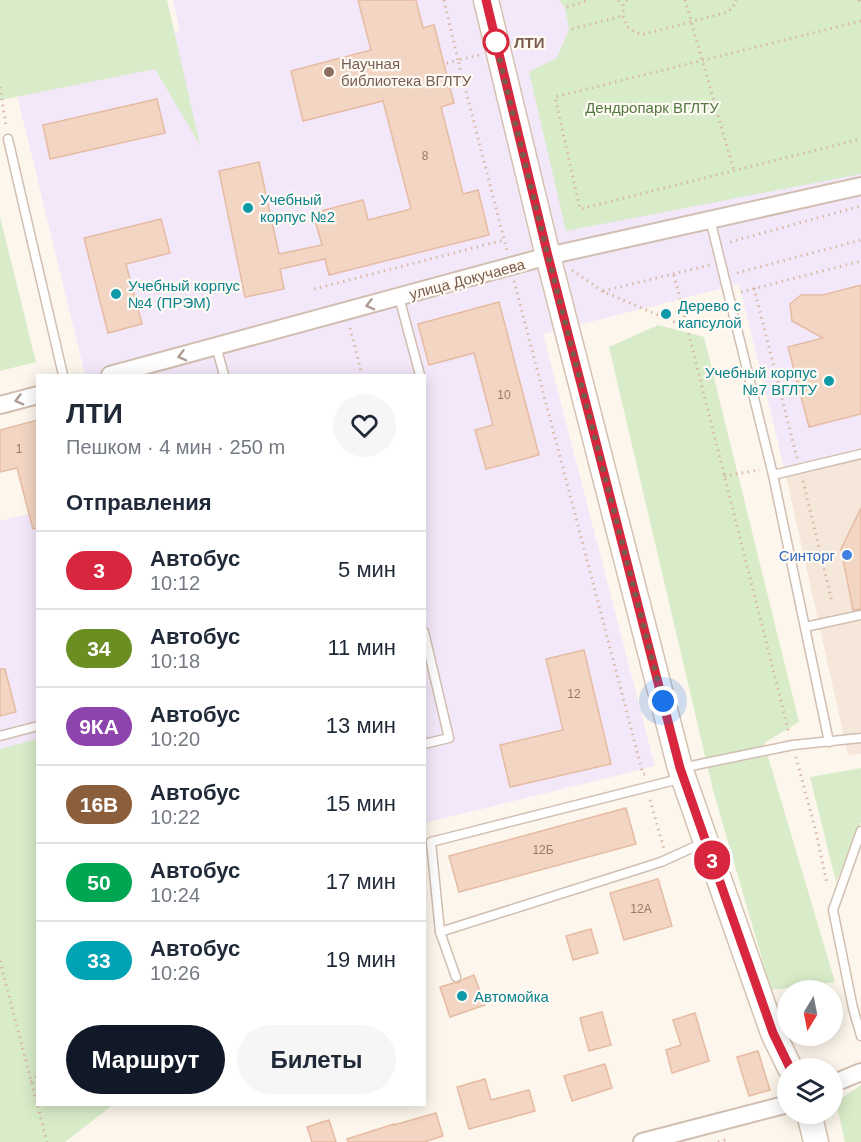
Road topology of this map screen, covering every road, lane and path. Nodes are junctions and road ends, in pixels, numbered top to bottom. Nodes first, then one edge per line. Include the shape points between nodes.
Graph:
1 (444, 0) edge
2 (486, 0) edge
3 (590, 0) edge
4 (618, 0) edge
5 (685, 0) edge
6 (736, 0) edge
7 (859, 0) edge
8 (625, 2) edge
9 (861, 6) edge
10 (567, 7) dead end
11 (623, 16) junction
12 (861, 21) edge
13 (691, 22) junction
14 (572, 29) dead end
15 (498, 50) junction
16 (458, 60) junction
17 (702, 60) junction
18 (445, 64) dead end
19 (0, 87) edge
20 (8, 139) joint
21 (861, 139) edge
22 (734, 171) junction
23 (861, 186) edge
24 (861, 206) edge
25 (710, 219) junction
26 (504, 240) junction
27 (861, 240) edge
28 (716, 246) junction
29 (548, 256) junction
30 (861, 261) edge
31 (720, 262) junction
32 (510, 266) junction
33 (674, 275) junction
34 (724, 277) junction
35 (754, 288) junction
36 (314, 289) dead end
37 (728, 295) junction
38 (399, 297) junction
39 (346, 312) junction
40 (687, 328) junction
41 (216, 346) junction
42 (63, 374) edge
43 (114, 374) edge
44 (224, 374) edge
45 (362, 374) edge
46 (420, 374) edge
47 (36, 396) edge
48 (0, 405) edge
49 (861, 454) edge
50 (800, 469) junction
51 (772, 472) junction
52 (724, 476) junction
53 (832, 602) dead end
54 (861, 615) edge
55 (805, 627) junction
56 (426, 640) edge
57 (36, 727) edge
58 (0, 736) edge
59 (861, 738) edge
60 (829, 742) junction
61 (426, 744) edge
62 (793, 745) junction
63 (682, 773) junction
64 (643, 774) junction
65 (647, 787) junction
66 (861, 831) edge
67 (706, 842) junction
68 (667, 859) junction
69 (833, 910) junction
70 (440, 932) junction
71 (0, 961) edge
72 (456, 977) dead end
73 (861, 1036) edge
74 (785, 1058) edge
75 (861, 1072) edge
76 (36, 1077) edge
77 (843, 1079) edge
78 (31, 1082) junction
79 (36, 1101) edge
80 (37, 1106) edge
81 (777, 1107) edge
82 (811, 1124) edge
83 (47, 1142) edge
84 (642, 1142) edge
85 (816, 1142) edge

1 - 16 path
2 - 15 main road
3 - 10 path
4 - 8 path
5 - 13 path
6 - 13 path via 728,12
7 - 9 path
8 - 11 path
11 - 13 path via 627,27 641,35
11 - 14 path
12 - 17 path
13 - 17 path
15 - 16 path
15 - 29 main road
16 - 18 path
16 - 26 path
17 - 22 path
17 - 22 path via 555,97 580,209
19 - 20 path
20 - 42 lane
21 - 22 path
23 - 25 street, улица Докучаева
24 - 28 path
25 - 28 lane
25 - 29 street, улица Докучаева
26 - 32 path
26 - 36 path
27 - 34 path
28 - 31 lane
29 - 32 street, улица Докучаева
29 - 63 main road
30 - 35 path
31 - 33 path
31 - 34 lane
32 - 38 street, улица Докучаева
32 - 64 path
33 - 40 path
33 - 40 path via 602,291
34 - 37 lane
35 - 37 path
35 - 50 path
37 - 51 lane
38 -> 39 street, улица Докучаева
38 - 46 lane
39 - 41 street, улица Докучаева
39 - 45 path
40 - 52 path
41 -> 43 street, улица Докучаева
41 - 44 lane
47 -> 48 street
49 - 50 lane
50 - 51 lane
50 - 53 path
51 - 52 path
51 - 55 lane
52 - 62 path
54 - 55 lane
55 - 60 lane
56 - 61 lane via 449,738
57 - 58 lane
59 - 60 lane
60 - 62 lane
62 - 63 lane
62 - 69 path
63 - 64 path
63 - 65 lane
63 - 67 main road
64 - 65 path
65 - 68 path
65 - 70 lane via 431,842
66 - 69 lane
67 - 68 lane
67 - 74 main road
68 - 70 lane
69 - 73 lane
70 - 72 lane
71 - 78 path
75 - 77 street
76 - 78 path
78 - 79 path
80 - 83 path
81 - 84 street
82 - 85 main road

